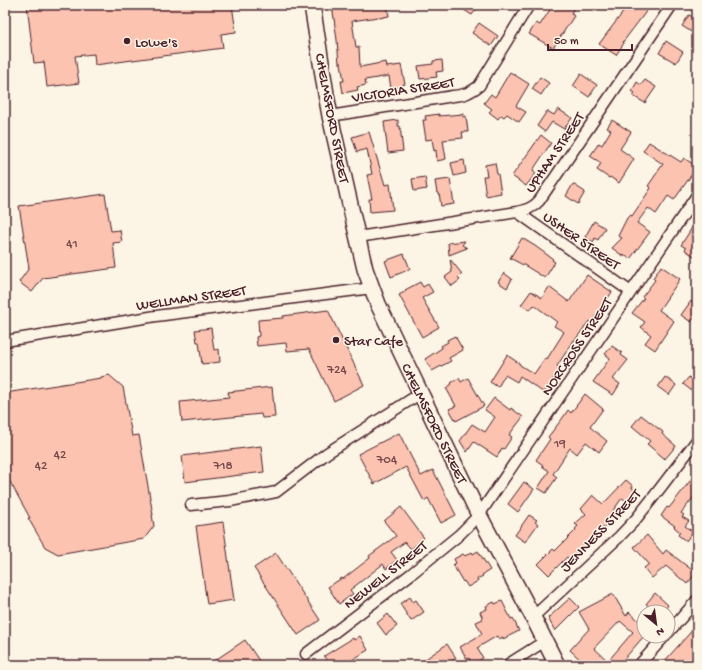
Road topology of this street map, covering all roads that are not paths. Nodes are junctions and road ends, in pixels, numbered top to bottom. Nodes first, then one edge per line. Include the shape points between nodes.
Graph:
1 (312, 5) edge
2 (529, 5) edge
3 (672, 5) edge
4 (330, 116) junction
5 (697, 195) edge
6 (517, 212) junction
7 (358, 237) junction
8 (372, 288) junction
9 (631, 292) junction
10 (10, 340) edge
11 (421, 393) junction
12 (697, 440) edge
13 (191, 505) dead end
14 (479, 514) junction
15 (697, 600) edge
16 (533, 617) junction
17 (676, 624) edge
18 (545, 641) junction
19 (658, 644) edge
20 (306, 654) dead end
21 (507, 665) edge
22 (557, 665) edge
23 (639, 665) edge

1 - 4 main road, CHELMSFORD STREET
2 - 4 street, VICTORIA STREET via 479,86 472,92
3 - 6 street, UPHAM STREET via 539,201 531,208
4 - 7 main road, CHELMSFORD STREET
5 - 9 street, NORCROSS STREET
6 - 7 street, UPHAM STREET
6 - 9 street, USHER STREET
7 - 8 main road, CHELMSFORD STREET
8 - 10 street, WELLMAN STREET via 162,315
8 - 11 main road, CHELMSFORD STREET
9 - 14 street, NORCROSS STREET
11 - 13 street via 327,453 276,492
11 - 14 main road, CHELMSFORD STREET
12 - 16 street, JENNESS STREET via 636,519
14 - 16 main road, CHELMSFORD STREET
14 - 20 street, NEWELL STREET via 459,535 411,574
15 - 17 street
16 - 18 main road, CHELMSFORD STREET
18 - 21 street
18 - 22 main road, CHELMSFORD STREET
19 - 23 street

